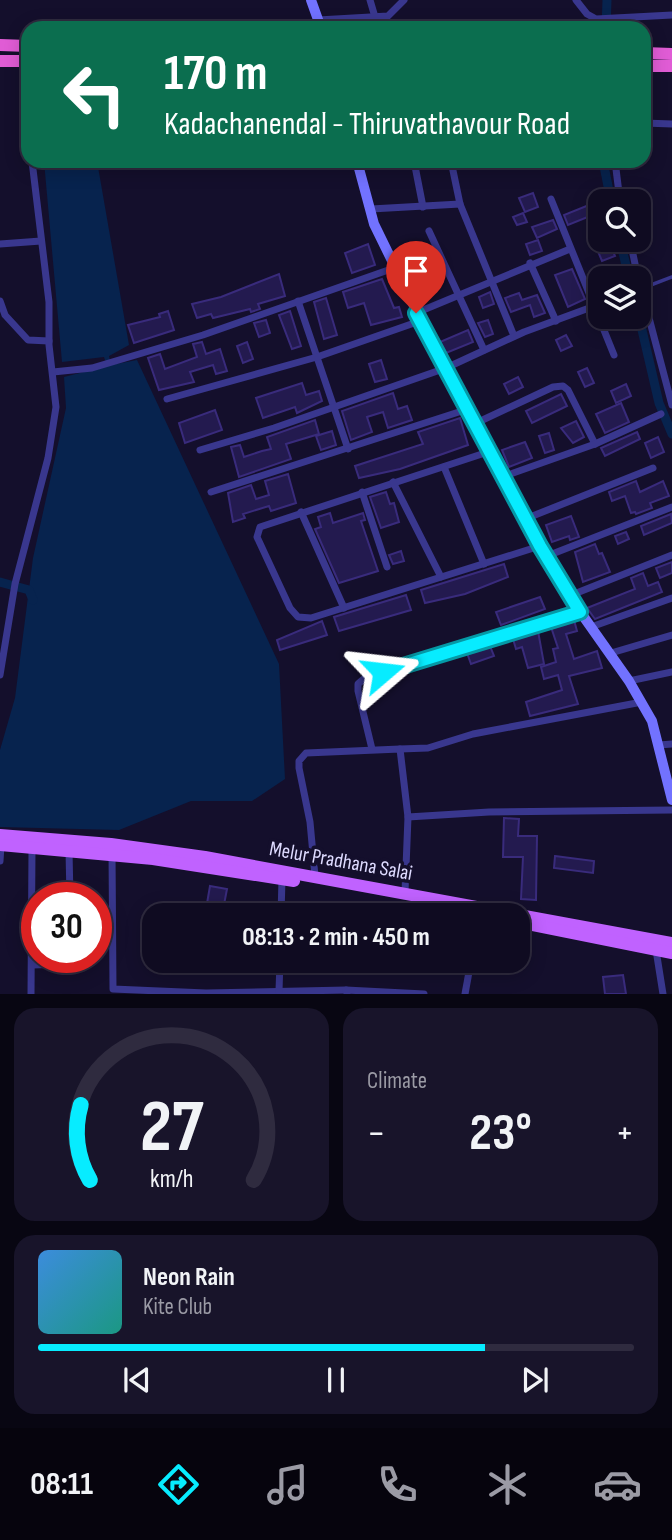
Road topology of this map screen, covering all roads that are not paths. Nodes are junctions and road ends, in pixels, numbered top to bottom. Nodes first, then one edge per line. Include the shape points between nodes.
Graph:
1 (311, 0) edge
2 (370, 0) edge
3 (404, 0) edge
4 (576, 0) edge
5 (672, 15) edge
6 (374, 17) junction
7 (319, 21) edge
8 (343, 21) edge
9 (0, 45) edge
10 (21, 46) edge
11 (651, 53) edge
12 (672, 54) edge
13 (0, 61) edge
14 (21, 61) edge
15 (651, 66) edge
16 (672, 66) edge
17 (651, 123) edge
18 (672, 124) edge
19 (33, 168) edge
20 (359, 168) edge
21 (415, 168) edge
22 (452, 168) edge
23 (616, 168) edge
24 (618, 189) edge
25 (551, 199) dead end
26 (460, 204) junction
27 (423, 207) junction
28 (371, 209) junction
29 (429, 231) dead end
30 (41, 241) junction
31 (0, 244) edge
32 (570, 249) junction
33 (530, 263) junction
34 (394, 268) junction
35 (672, 277) edge
36 (491, 280) junction
37 (588, 285) edge
38 (651, 286) edge
39 (460, 295) junction
40 (0, 301) edge
41 (298, 301) junction
42 (588, 309) edge
43 (418, 317) junction
44 (556, 321) junction
45 (606, 329) edge
46 (651, 329) edge
47 (514, 336) junction
48 (49, 341) junction
49 (484, 350) junction
50 (614, 355) dead end
51 (317, 357) junction
52 (446, 368) junction
53 (53, 372) junction
54 (167, 399) dead end
55 (672, 405) edge
56 (333, 407) junction
57 (465, 410) junction
58 (661, 414) dead end
59 (474, 424) junction
60 (595, 444) junction
61 (348, 449) junction
62 (200, 450) dead end
63 (488, 452) junction
64 (443, 467) junction
65 (653, 468) dead end
66 (502, 477) junction
67 (393, 482) junction
68 (211, 492) dead end
69 (362, 492) junction
70 (672, 507) edge
71 (301, 512) junction
72 (525, 519) junction
73 (540, 546) junction
74 (672, 555) edge
75 (547, 556) junction
76 (484, 564) junction
77 (387, 567) dead end
78 (441, 577) junction
79 (569, 596) junction
80 (672, 598) edge
81 (344, 608) junction
82 (580, 612) junction
83 (4, 627) edge
84 (591, 628) junction
85 (672, 635) edge
86 (611, 653) junction
87 (672, 672) edge
88 (0, 676) edge
89 (629, 681) junction
90 (642, 702) junction
91 (672, 744) edge
92 (659, 745) junction
93 (400, 748) junction
94 (372, 749) junction
95 (672, 800) edge
96 (672, 810) edge
97 (408, 817) junction
98 (0, 835) edge
99 (0, 845) edge
100 (32, 849) junction
101 (111, 849) junction
102 (69, 851) junction
103 (0, 861) edge
104 (315, 876) junction
105 (282, 879) junction
106 (32, 882) edge
107 (69, 882) edge
108 (405, 892) junction
109 (281, 903) edge
110 (422, 903) edge
111 (445, 903) edge
112 (530, 921) edge
113 (530, 924) edge
114 (672, 943) edge
115 (656, 950) junction
116 (672, 953) edge
117 (32, 973) edge
118 (280, 973) edge
119 (469, 973) edge
120 (279, 991) junction
121 (113, 992) edge
122 (347, 992) edge
123 (379, 993) edge
124 (31, 994) edge
125 (424, 994) edge
126 (465, 994) edge
127 (663, 994) edge

1 - 7 main road
2 - 6 street
3 - 6 street via 393,13
4 - 5 street via 587,14 613,21
6 - 8 street
9 - 10 highway
11 - 12 highway
13 - 14 highway
15 - 16 highway
17 - 18 street
19 - 30 street
20 - 28 main road
21 - 27 street
22 - 26 street
23 - 24 street
25 - 32 street
26 - 27 street
26 - 36 street
27 - 28 street
28 - 34 main road
29 - 39 street
30 - 31 street
30 - 48 street
32 - 33 street
32 - 37 street
33 - 36 street
33 - 44 street
34 - 41 street
34 - 43 main road
35 - 38 lane
36 - 39 street
36 - 47 street
39 - 43 street
39 - 49 street
40 - 48 street via 5,316 28,340
41 - 51 street
41 - 53 street via 121,360
42 - 44 street
43 - 51 street
43 - 52 main road
44 - 47 street
45 - 50 street
46 - 55 street
47 - 49 street
48 - 53 street
49 - 52 street
51 - 54 street
51 - 56 street
52 - 56 street
52 - 57 main road
53 - 83 street via 56,407 52,437
56 - 61 street
56 - 62 street
57 - 59 main road
57 - 61 street
58 - 60 street
59 - 60 street via 563,386
59 - 63 main road
60 - 66 street
61 - 68 street
63 - 64 street
63 - 66 main road
64 - 67 street
64 - 76 street
65 - 72 street
66 - 72 main road
67 - 69 street
67 - 78 street
69 - 71 street
69 - 77 street
70 - 75 street
71 - 81 street
71 - 81 street via 265,524 257,530 257,537 298,617
72 - 73 main road
73 - 75 main road
73 - 76 street
74 - 79 street
75 - 79 main road
76 - 78 street
78 - 81 street
79 - 82 main road
80 - 84 street
82 - 84 main road
82 - 94 street via 366,677 358,691
83 - 88 street
84 - 86 main road
85 - 86 street
86 - 89 main road
87 - 89 street
89 - 90 main road
90 - 92 main road
90 - 93 street via 473,734 428,748
91 - 92 street
92 - 95 main road
93 - 94 street
93 - 97 street
94 - 104 street via 306,753 299,761
96 - 97 street
97 - 108 street
98 - 101 main road, Melur Pradhana Salai
99 - 100 main road, Melur Pradhana Salai
99 - 103 street
100 - 102 main road, Melur Pradhana Salai
100 - 106 street
101 - 102 main road, Melur Pradhana Salai
101 - 104 main road, Melur Pradhana Salai
101 - 105 main road, Melur Pradhana Salai
101 - 121 street
102 - 107 street
104 - 108 main road, Melur Pradhana Salai
105 - 109 street
105 - 110 main road, Melur Pradhana Salai
108 - 111 main road, Melur Pradhana Salai
112 - 114 main road, Melur Pradhana Salai
113 - 115 main road
115 - 116 main road
115 - 127 street
117 - 124 street
118 - 120 street
119 - 126 street
120 - 121 street
120 - 122 street
122 - 123 street
123 - 125 street

